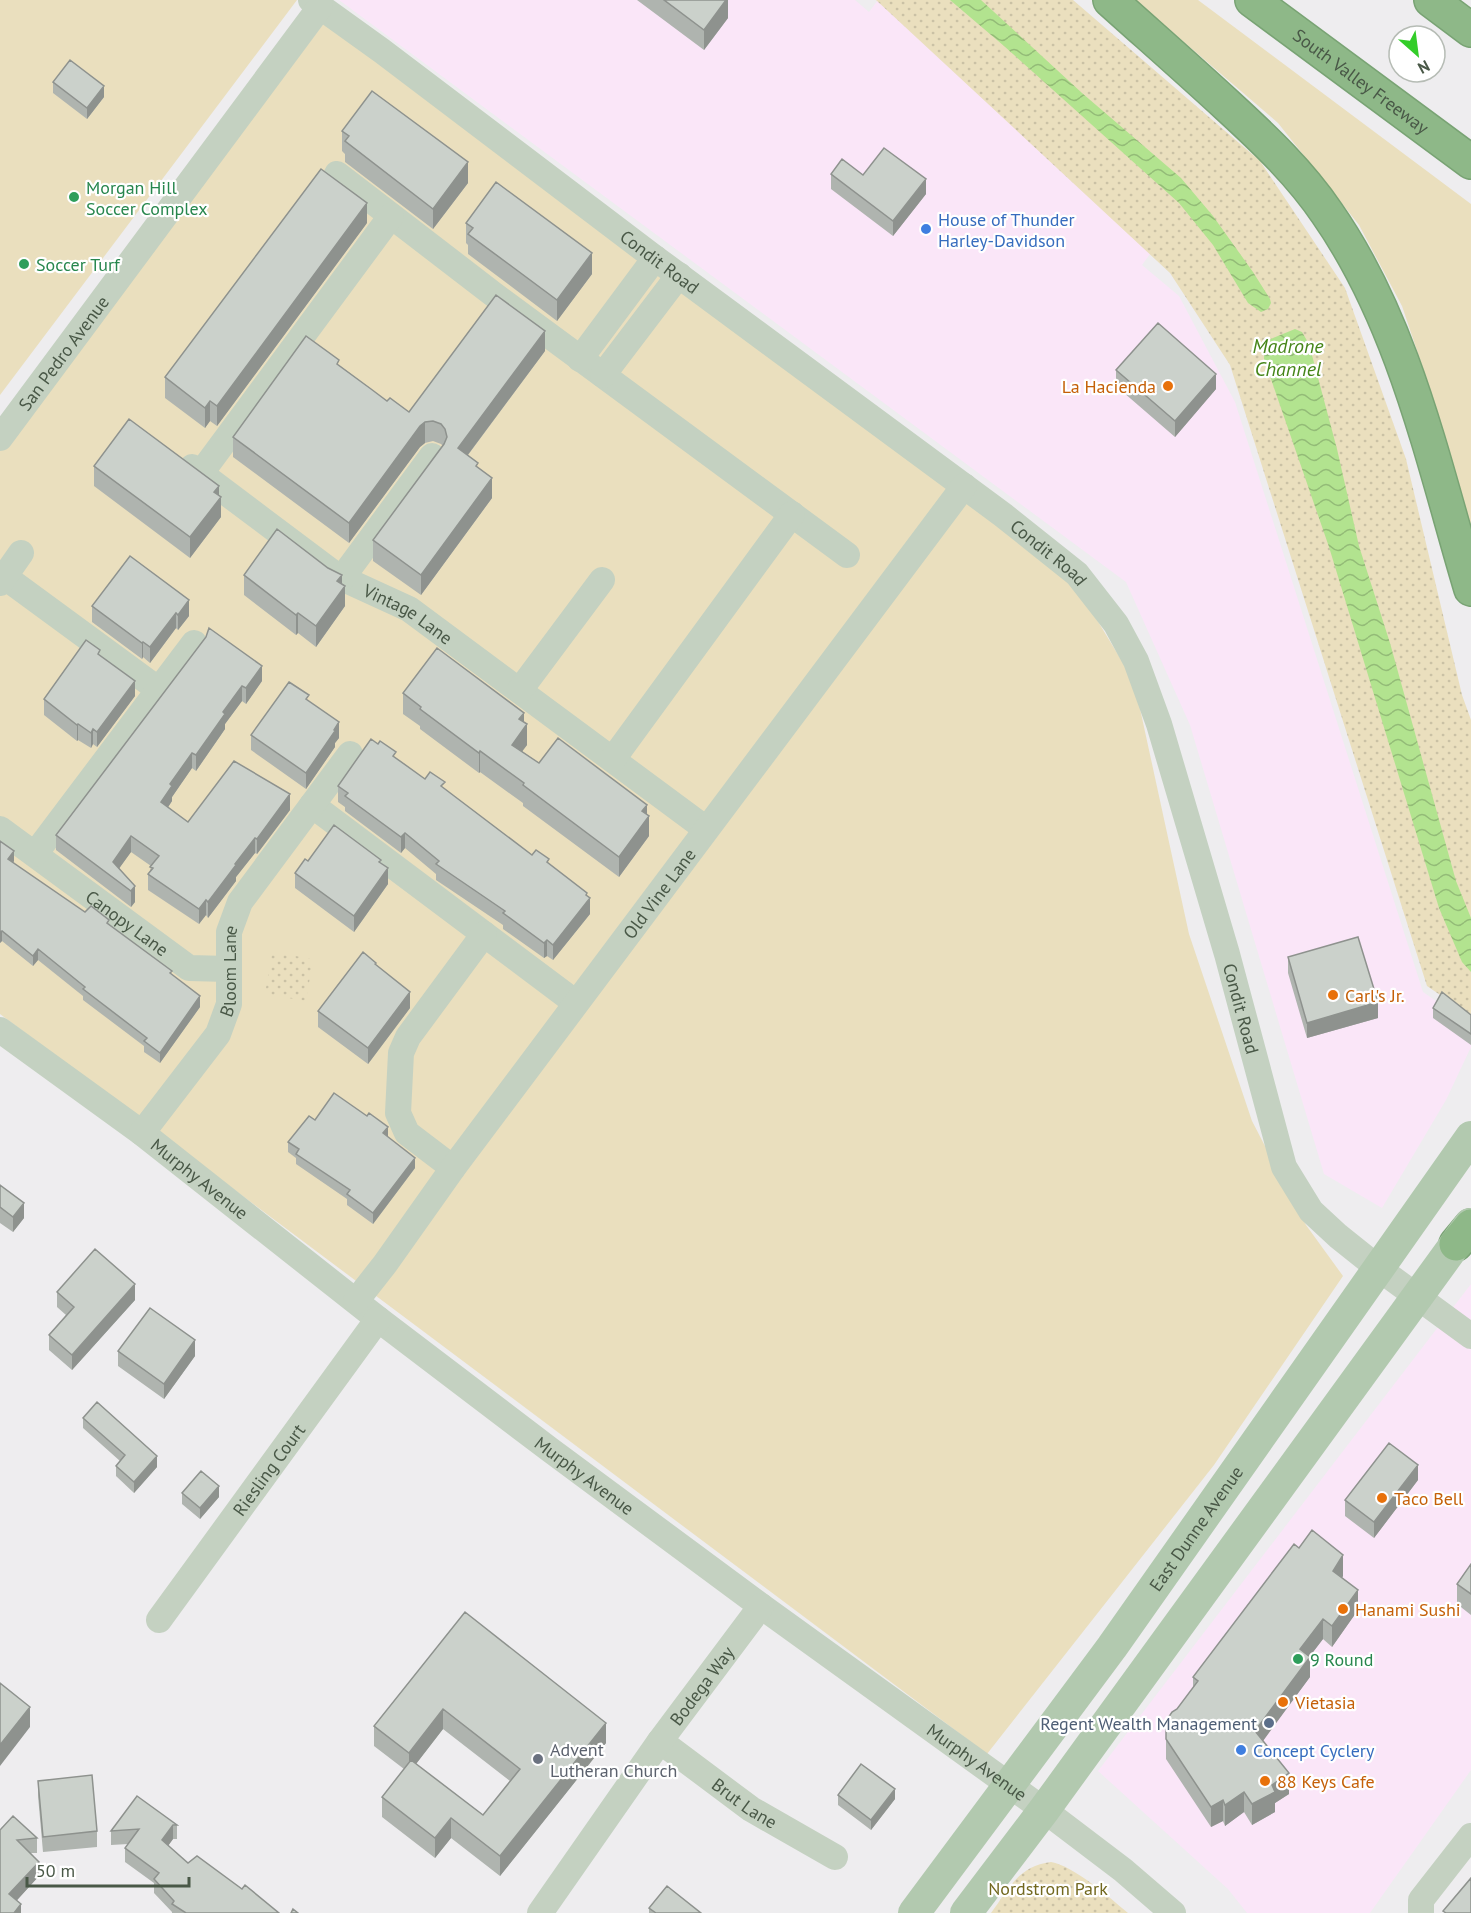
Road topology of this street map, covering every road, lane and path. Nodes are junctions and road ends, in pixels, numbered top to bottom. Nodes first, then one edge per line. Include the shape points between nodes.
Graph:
1 (1110, 0) edge
2 (1252, 0) edge
3 (1431, 0) edge
4 (316, 3) edge
5 (1471, 30) edge
6 (1471, 162) edge
7 (337, 174) dead end
8 (391, 216) junction
9 (655, 258) junction
10 (679, 275) junction
11 (580, 359) junction
12 (603, 375) junction
13 (0, 438) edge
14 (174, 453) edge
15 (432, 456) edge
16 (201, 473) junction
17 (964, 486) junction
18 (792, 514) junction
19 (21, 553) dead end
20 (847, 555) dead end
21 (342, 578) junction
22 (2, 580) edge
23 (602, 580) dead end
24 (1471, 589) edge
25 (194, 643) dead end
26 (159, 690) junction
27 (520, 690) junction
28 (350, 754) dead end
29 (613, 759) junction
30 (312, 806) junction
31 (0, 829) edge
32 (706, 829) junction
33 (35, 854) junction
34 (484, 934) junction
35 (228, 969) junction
36 (576, 1003) junction
37 (0, 1030) edge
38 (142, 1134) junction
39 (1471, 1137) edge
40 (453, 1168) junction
41 (1466, 1231) edge
42 (1378, 1268) junction
43 (1418, 1297) junction
44 (356, 1301) junction
45 (378, 1319) junction
46 (1471, 1336) edge
47 (761, 1606) junction
48 (159, 1620) dead end
49 (660, 1741) junction
50 (1010, 1785) junction
51 (1044, 1810) junction
52 (1471, 1836) edge
53 (835, 1857) dead end
54 (540, 1913) edge
55 (914, 1913) edge
56 (966, 1913) edge
57 (1173, 1913) edge
58 (1421, 1913) edge

1 - 24 highway via 1278,155 1326,211 1348,244 1399,352
2 - 6 highway, South Valley Freeway
3 - 5 highway
4 - 9 street, Condit Road
4 - 13 street, San Pedro Avenue
7 - 8 street
8 - 11 street
8 - 16 street
9 - 10 street, Condit Road
9 - 11 street
10 - 12 street
10 - 17 street, Condit Road
11 - 12 street
12 - 18 street
14 - 16 street, Vintage Lane
15 - 21 street
16 - 21 street, Vintage Lane
17 - 32 street, Old Vine Lane
17 - 42 street, Condit Road via 1077,574 1116,624 1136,661 1159,724 1227,954 1284,1167 1311,1211
18 - 20 street
18 - 29 street
19 - 22 street
21 - 27 street, Vintage Lane via 409,609
22 - 26 street
23 - 27 street
25 - 26 street
26 - 33 street
27 - 29 street, Vintage Lane
28 - 30 street, Bloom Lane
29 - 32 street, Vintage Lane
30 - 34 street
30 - 35 street, Bloom Lane via 240,902 229,932
31 - 33 street, Canopy Lane
32 - 36 street, Old Vine Lane
33 - 35 street, Canopy Lane via 189,968
34 - 36 street
34 - 40 street via 408,1036 401,1053 398,1113 406,1133
35 - 38 street, Bloom Lane via 228,1004 218,1034
36 - 40 street, Old Vine Lane
37 - 38 street, Murphy Avenue
38 - 44 street, Murphy Avenue
39 - 42 main road, East Dunne Avenue
40 - 44 street, Old Vine Lane
41 - 43 main road
42 - 43 street, Condit Road
42 - 50 main road, East Dunne Avenue via 1133,1618
43 - 46 street, Condit Road
43 - 51 main road
44 - 45 street, Murphy Avenue
45 - 47 street, Murphy Avenue
45 - 48 street, Riesling Court
47 - 49 street, Bodega Way
47 - 50 street, Murphy Avenue
49 - 53 street, Brut Lane via 751,1809
49 - 54 street, Bodega Way
50 - 51 street, Murphy Avenue
50 - 55 main road, East Dunne Avenue
51 - 56 main road
51 - 57 street, Murphy Avenue
52 - 58 street via 1421,1900

